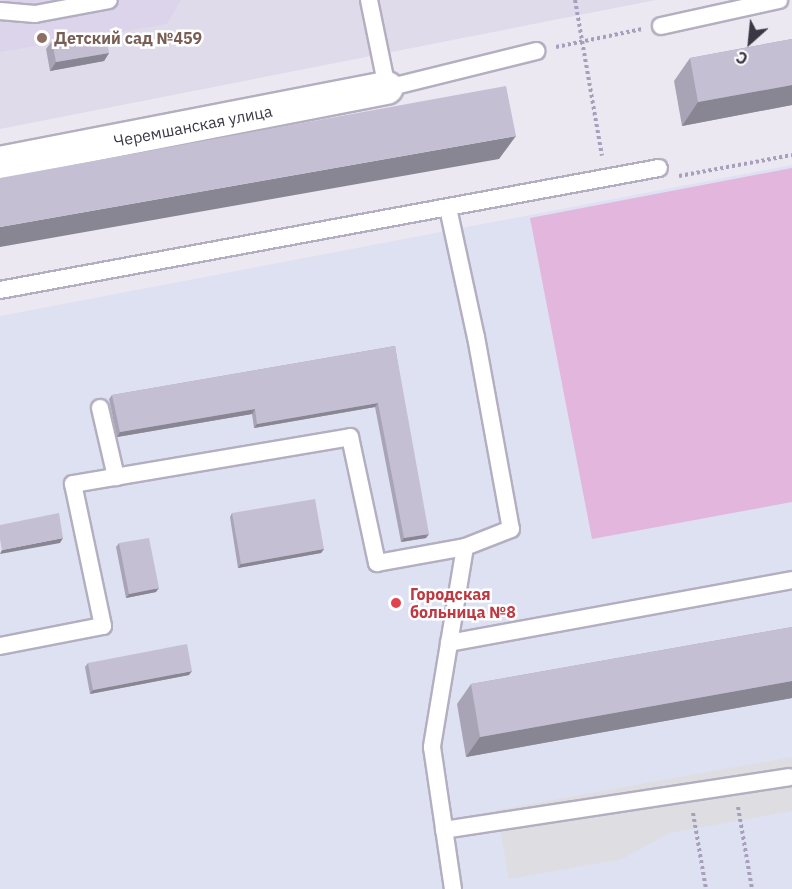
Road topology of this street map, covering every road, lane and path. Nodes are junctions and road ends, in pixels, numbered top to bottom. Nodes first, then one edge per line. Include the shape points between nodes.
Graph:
1 (109, 0) edge
2 (369, 0) edge
3 (575, 0) edge
4 (779, 0) edge
5 (0, 11) edge
6 (661, 26) joint
7 (582, 42) junction
8 (537, 51) joint
9 (387, 88) junction
10 (0, 164) edge
11 (659, 168) dead end
12 (606, 178) junction
13 (448, 208) junction
14 (0, 290) edge
15 (100, 408) dead end
16 (117, 477) junction
17 (465, 547) junction
18 (792, 580) edge
19 (449, 643) junction
20 (0, 646) edge
21 (789, 777) dead end
22 (734, 786) junction
23 (689, 794) junction
24 (444, 830) junction
25 (453, 889) edge
26 (706, 889) edge
27 (752, 889) edge

1 - 5 lane via 35,14
2 - 9 lane
3 - 7 path
4 - 6 lane
6 - 7 path
7 - 8 path
7 - 12 path
8 - 9 lane
9 - 10 street, Черемшанская улица
11 - 12 lane
12 - 13 lane
13 - 14 lane
13 - 17 lane via 511,529
15 - 16 lane
16 - 17 lane via 350,437 377,563
16 - 20 lane via 74,484 103,626
17 - 19 lane
18 - 19 lane
19 - 24 lane via 432,747
21 - 22 lane
22 - 23 lane
22 - 27 path
23 - 24 lane
23 - 26 path
24 - 25 lane

